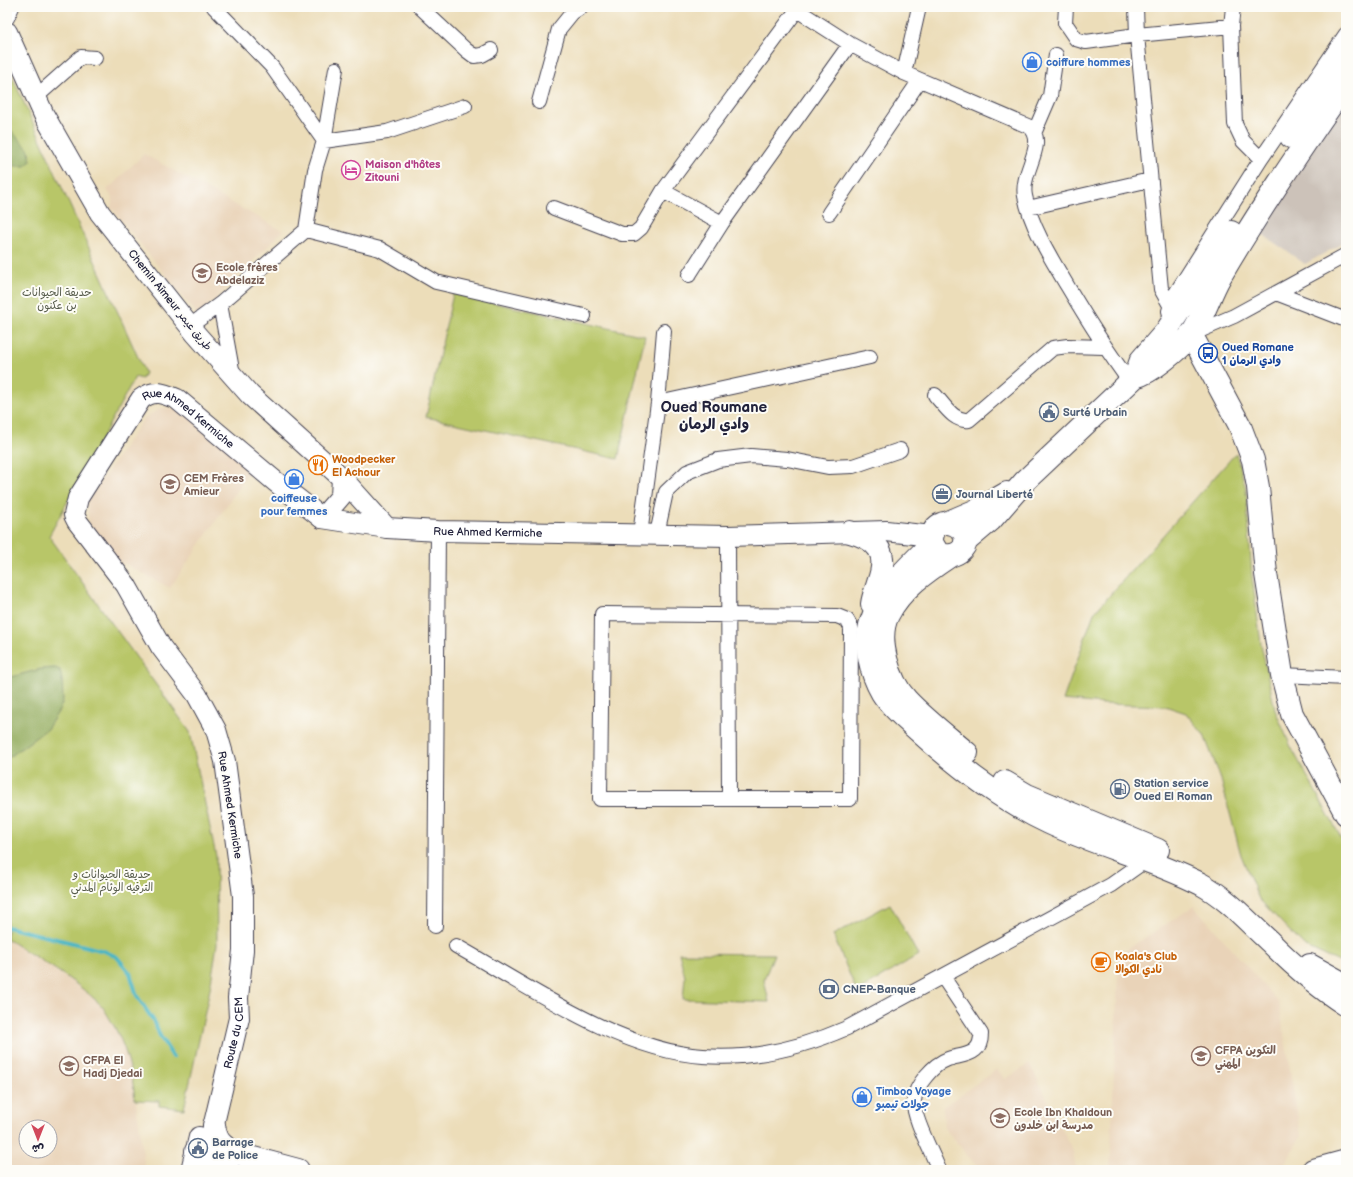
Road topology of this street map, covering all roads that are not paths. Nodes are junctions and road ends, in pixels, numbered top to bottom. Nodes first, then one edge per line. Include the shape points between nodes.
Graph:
1 (12, 7) edge
2 (214, 7) edge
3 (420, 7) edge
4 (581, 7) edge
5 (919, 7) edge
6 (1066, 7) edge
7 (1136, 7) edge
8 (1233, 7) edge
9 (795, 8) edge
10 (7, 18) edge
11 (1231, 26) junction
12 (7, 32) edge
13 (1137, 34) junction
14 (1346, 34) edge
15 (850, 44) junction
16 (491, 50) dead end
17 (1056, 55) dead end
18 (1346, 55) edge
19 (95, 58) dead end
20 (336, 70) dead end
21 (904, 73) junction
22 (920, 80) junction
23 (1346, 84) edge
24 (36, 97) junction
25 (539, 102) dead end
26 (465, 106) dead end
27 (1035, 131) junction
28 (324, 141) junction
29 (1261, 159) junction
30 (1150, 180) junction
31 (663, 191) junction
32 (554, 208) dead end
33 (1028, 208) junction
34 (828, 213) dead end
35 (722, 223) junction
36 (306, 230) junction
37 (1346, 255) edge
38 (689, 275) dead end
39 (1276, 293) junction
40 (220, 304) junction
41 (1171, 314) junction
42 (584, 316) dead end
43 (1346, 320) edge
44 (190, 326) junction
45 (664, 331) dead end
46 (1191, 334) junction
47 (1104, 347) junction
48 (870, 357) dead end
49 (233, 375) junction
50 (1132, 379) junction
51 (935, 395) dead end
52 (658, 403) junction
53 (900, 450) dead end
54 (342, 478) junction
55 (1025, 481) junction
56 (322, 518) junction
57 (387, 528) junction
58 (438, 530) junction
59 (850, 532) junction
60 (649, 534) junction
61 (937, 534) junction
62 (728, 536) junction
63 (957, 549) junction
64 (874, 614) junction
65 (728, 616) junction
66 (1282, 675) junction
67 (1346, 678) edge
68 (729, 799) junction
69 (1346, 814) edge
70 (1145, 861) junction
71 (434, 926) dead end
72 (456, 946) dead end
73 (1336, 975) edge
74 (943, 977) junction
75 (1346, 984) edge
76 (238, 998) junction
77 (1346, 1005) edge
78 (214, 1125) junction
79 (201, 1159) edge
80 (1346, 1161) edge
81 (264, 1162) junction
82 (228, 1170) edge
83 (298, 1170) edge
84 (939, 1170) edge
85 (1313, 1170) edge

1 - 10 street
2 - 28 street via 272,67
3 - 16 street via 474,56
4 - 25 street via 572,13 559,29
5 - 21 street
6 - 13 street via 1065,23 1080,41
7 - 13 street
8 - 11 street
9 - 15 street
9 - 31 street
11 - 13 street
11 - 29 street via 1235,124 1243,141
12 - 24 main road, Chemin Aïmeur طريق عيمر
13 - 30 street
14 - 29 street
15 - 21 street
15 - 35 street
17 - 27 street via 1050,96
18 - 41 main road
19 - 24 street via 80,57
20 - 28 street
21 - 22 street
22 - 27 street
22 - 34 street
23 - 46 main road via 1297,154 1220,277
24 - 44 main road, Chemin Aïmeur طريق عيمر via 100,213
26 - 28 street via 387,132
27 - 33 street via 1038,141 1025,180
28 - 36 street via 315,170
29 - 41 street via 1174,296
30 - 33 street
30 - 41 street via 1161,289
31 - 32 street via 641,228 634,234 622,234
31 - 35 street
33 - 47 street via 1048,253
35 - 38 street
36 - 40 street
36 - 42 street via 380,249 436,282
37 - 39 street
39 - 43 street
39 - 46 street via 1229,318
40 - 44 street
40 - 49 street
41 - 50 main road via 1141,360
44 - 49 main road, Chemin Aïmeur طريق عيمر
45 - 52 street
46 - 50 main road via 1153,369
46 - 66 main road via 1237,420 1253,460 1266,574
47 - 50 street
47 - 51 street via 1053,348 969,420 962,421 956,418
48 - 52 street
49 - 54 main road, Chemin Aïmeur طريق عيمر via 250,395
50 - 55 main road
52 - 60 street
53 - 60 street via 853,466 828,467 787,459 751,456 718,460 687,472 666,492
54 - 56 main road via 341,496
54 - 57 main road, Chemin Aïmeur طريق عيمر
55 - 61 main road
55 - 63 main road via 999,512
56 - 57 main road, Rue Ahmed Kermiche
56 - 76 main road, Rue Ahmed Kermiche via 177,399 161,392 146,394 134,406 75,506 74,515 81,528 126,585 161,647 197,695 216,730 225,761 243,896 243,943
57 - 58 main road, Rue Ahmed Kermiche
58 - 60 main road, Rue Ahmed Kermiche
58 - 71 street
59 - 61 main road, Rue Ahmed Kermiche
59 - 62 main road, Rue Ahmed Kermiche
59 - 64 main road via 865,536 880,550 883,557 879,582 873,596
60 - 62 main road, Rue Ahmed Kermiche
61 - 63 main road via 938,553
61 - 63 main road via 951,523 961,528 965,537
61 - 64 main road via 887,590
62 - 65 street
63 - 73 main road via 915,582 900,597 888,616 884,651 889,669 906,699 1001,780 1027,795 1189,862 1213,876 1310,965
64 - 70 main road via 869,628 868,643 875,679 894,709 931,743 1022,810 1050,824
65 - 68 street
65 - 68 street via 837,616 847,620 851,627 850,799
65 - 68 street via 602,614 600,799
66 - 67 street
66 - 69 main road via 1292,714
70 - 74 street via 1111,885
70 - 77 main road via 1201,884 1224,898 1321,988
72 - 74 street via 539,993 625,1037 676,1052 703,1056 748,1056 770,1053 822,1039
73 - 75 main road
74 - 84 street via 981,1034 981,1042 976,1050 946,1060 932,1070 918,1088 914,1100 915,1114
76 - 78 main road, Route du CEM via 239,1018
76 - 79 main road, Route du CEM via 228,1021
78 - 79 main road, Route du CEM
78 - 81 main road via 215,1134 222,1145
79 - 81 main road
79 - 82 main road
80 - 85 main road
81 - 83 main road

